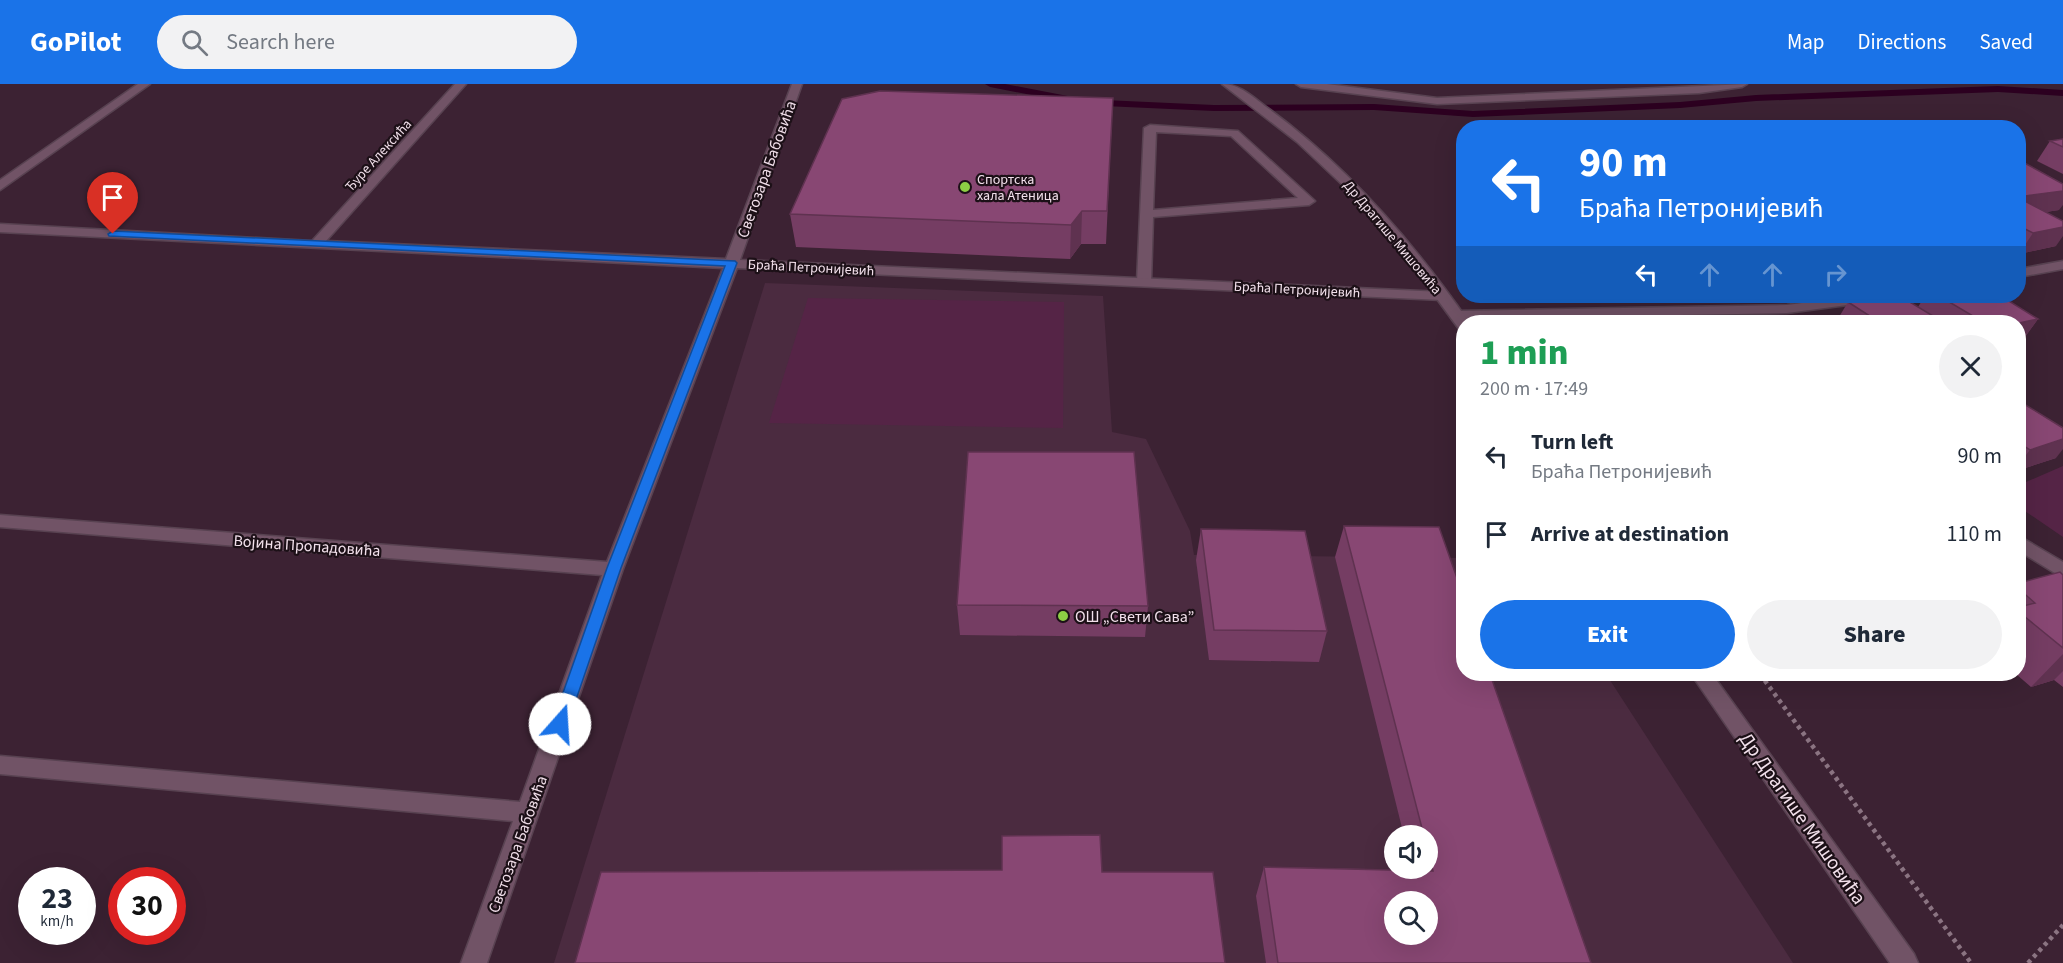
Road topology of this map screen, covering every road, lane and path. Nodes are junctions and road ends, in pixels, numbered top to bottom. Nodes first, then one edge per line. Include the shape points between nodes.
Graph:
1 (145, 84) edge
2 (461, 84) edge
3 (796, 84) edge
4 (1301, 84) edge
5 (1742, 84) edge
6 (1229, 86) edge
7 (0, 186) edge
8 (1147, 214) junction
9 (0, 228) edge
10 (316, 245) junction
11 (732, 263) junction
12 (2063, 265) edge
13 (2026, 272) edge
14 (1144, 282) junction
15 (1443, 296) junction
16 (1832, 303) edge
17 (1456, 315) edge
18 (1609, 315) edge
19 (0, 521) edge
20 (2026, 547) edge
21 (614, 568) junction
22 (2063, 571) edge
23 (1706, 681) edge
24 (1765, 681) edge
25 (0, 765) edge
26 (529, 813) junction
27 (2063, 925) edge
28 (474, 963) edge
29 (1905, 963) edge
30 (1971, 963) edge
31 (2028, 963) edge

1 - 7 street
2 - 10 street, Ђуре Алексића
3 - 11 street, Светозара Бабовића
4 - 5 street via 1437,100 1699,90
6 - 15 street, Др Драгише Мишовића via 1311,148 1353,189
8 - 8 street via 1150,128 1234,133 1310,201
8 - 14 street
9 - 10 street, Браћа Петронијевић
10 - 11 street, Браћа Петронијевић
11 - 14 street, Браћа Петронијевић
11 - 21 street, Светозара Бабовића
12 - 13 street
14 - 15 street, Браћа Петронијевић
15 - 17 street, Др Драгише Мишовића
16 - 18 street via 1787,309
19 - 21 street, Војина Пропадовића
20 - 22 street
21 - 26 street, Светозара Бабовића
23 - 29 street, Др Драгише Мишовића
24 - 30 path
25 - 26 street
26 - 28 street, Светозара Бабовића
27 - 31 path

